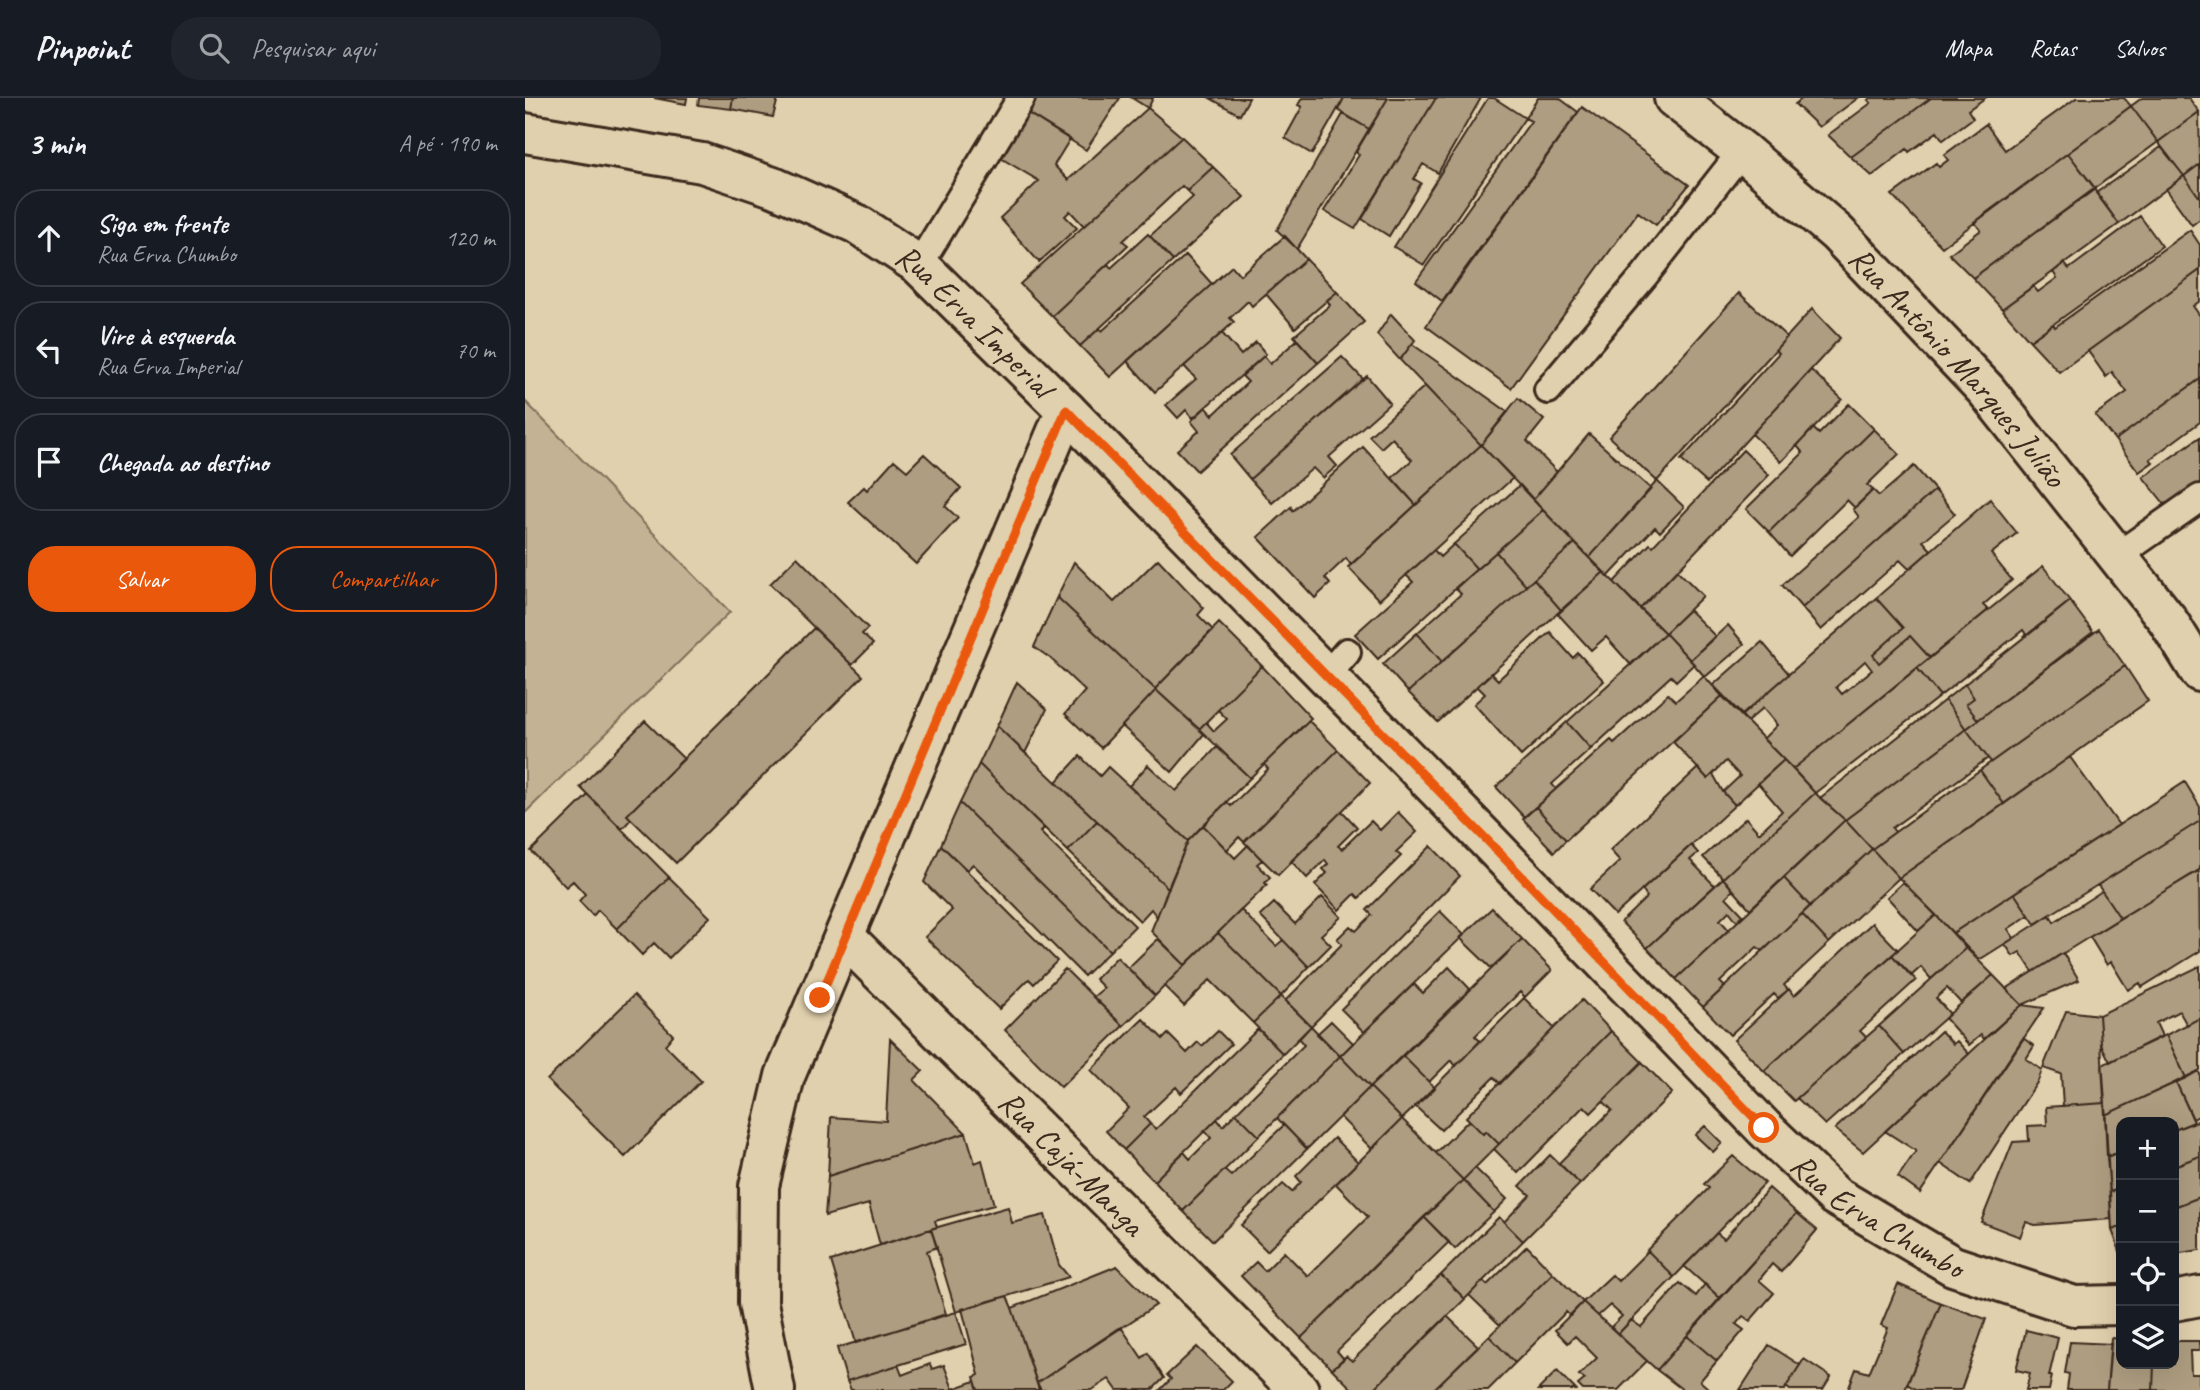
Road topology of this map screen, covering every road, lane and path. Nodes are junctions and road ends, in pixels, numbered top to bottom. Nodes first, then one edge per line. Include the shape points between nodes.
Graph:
1 (1021, 98) edge
2 (1674, 98) edge
3 (525, 133) edge
4 (1742, 151) junction
5 (919, 265) junction
6 (1548, 390) dead end
7 (1066, 410) junction
8 (2200, 498) edge
9 (2117, 556) junction
10 (2200, 672) edge
11 (845, 937) junction
12 (2200, 1296) edge
13 (2179, 1300) edge
14 (2116, 1305) edge
15 (775, 1390) edge
16 (1299, 1390) edge

1 - 5 lane
2 - 4 street, Rua Antônio Marques Julião
3 - 5 street, Rua Erva Imperial via 726,171 857,224
4 - 6 lane
4 - 9 street, Rua Antônio Marques Julião via 1837,233 1986,390
5 - 7 street, Rua Erva Imperial
7 - 11 street, Rua Erva Imperial
7 - 14 street, Rua Erva Chumbo via 1337,664 1764,1128 1835,1196 1953,1266 2074,1306
8 - 9 lane
9 - 10 street, Rua Antônio Marques Julião via 2167,619
11 - 15 street, Rua Erva Imperial via 785,1076 759,1186 758,1303
11 - 16 street, Rua Cajá-Manga
12 - 13 street

